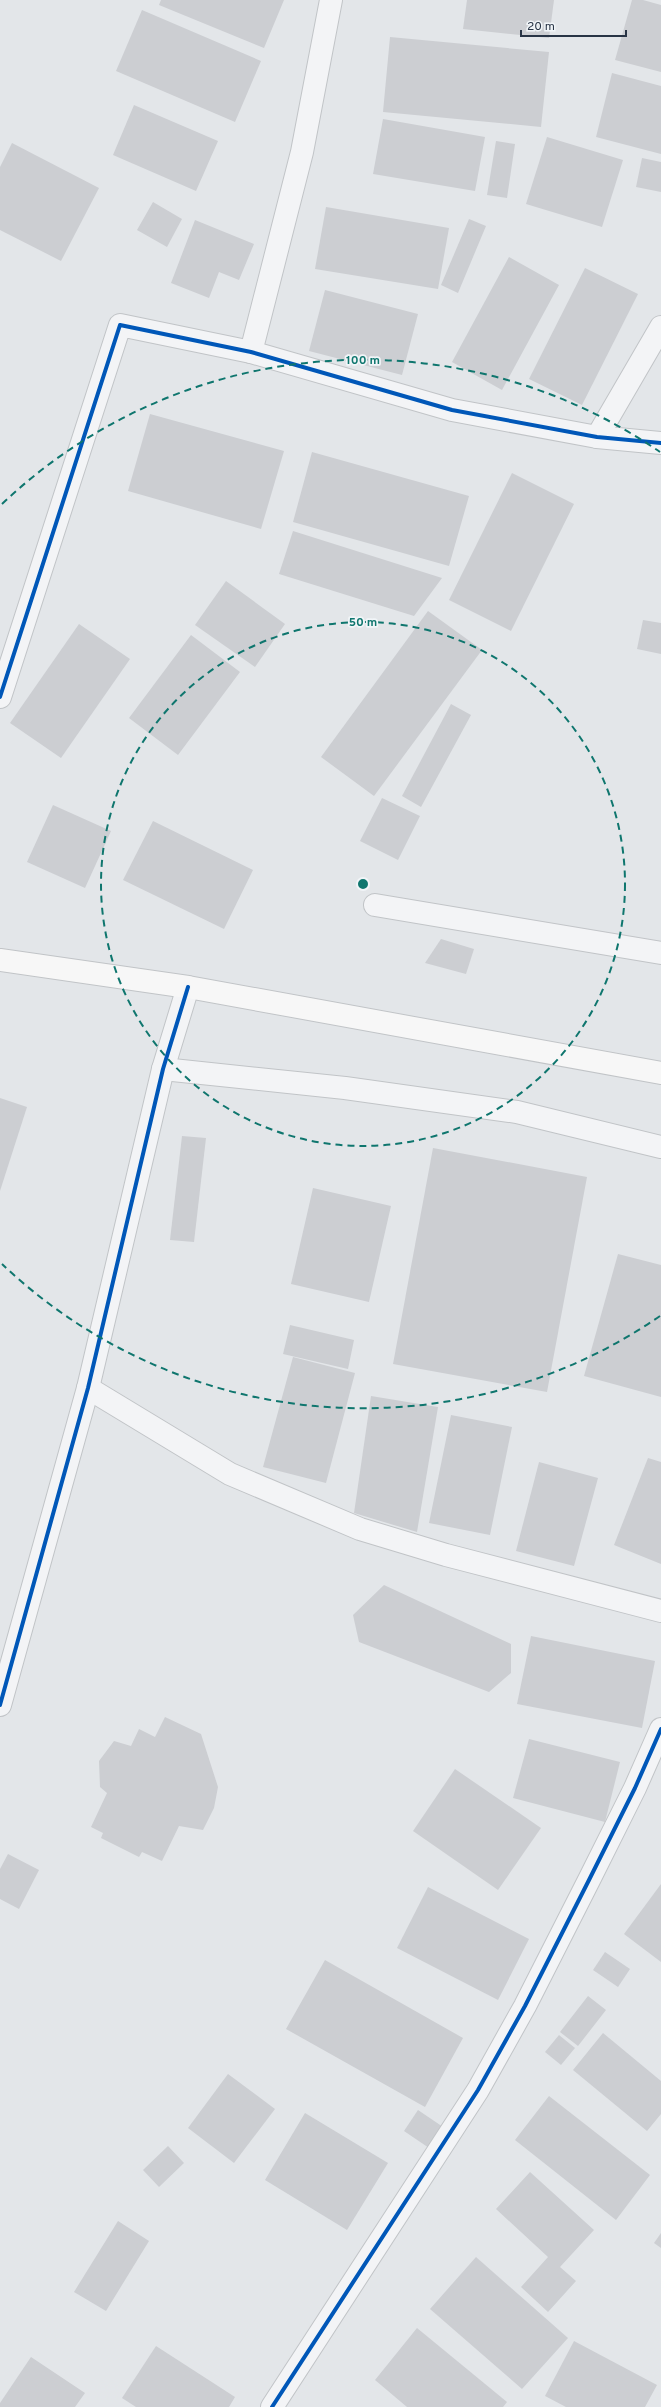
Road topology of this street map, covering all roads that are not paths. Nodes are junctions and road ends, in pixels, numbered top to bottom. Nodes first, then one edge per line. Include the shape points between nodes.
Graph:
1 (331, 0) edge
2 (661, 327) edge
3 (251, 352) junction
4 (597, 437) junction
5 (661, 443) edge
6 (0, 697) edge
7 (375, 905) dead end
8 (661, 953) edge
9 (0, 960) edge
10 (188, 987) junction
11 (163, 1069) junction
12 (661, 1072) edge
13 (661, 1147) edge
14 (88, 1388) junction
15 (661, 1611) edge
16 (0, 1704) edge
17 (661, 1729) edge
18 (272, 2407) edge

1 - 3 street via 302,152
2 - 4 street
3 - 4 street via 452,410
3 - 6 street via 120,325
4 - 5 street
7 - 8 street
9 - 10 main road
10 - 11 street
10 - 12 main road
11 - 13 street via 346,1088 517,1112
11 - 14 street
14 - 15 street via 230,1474 360,1530
14 - 16 street
17 - 18 street via 593,1873 525,2006 478,2090

